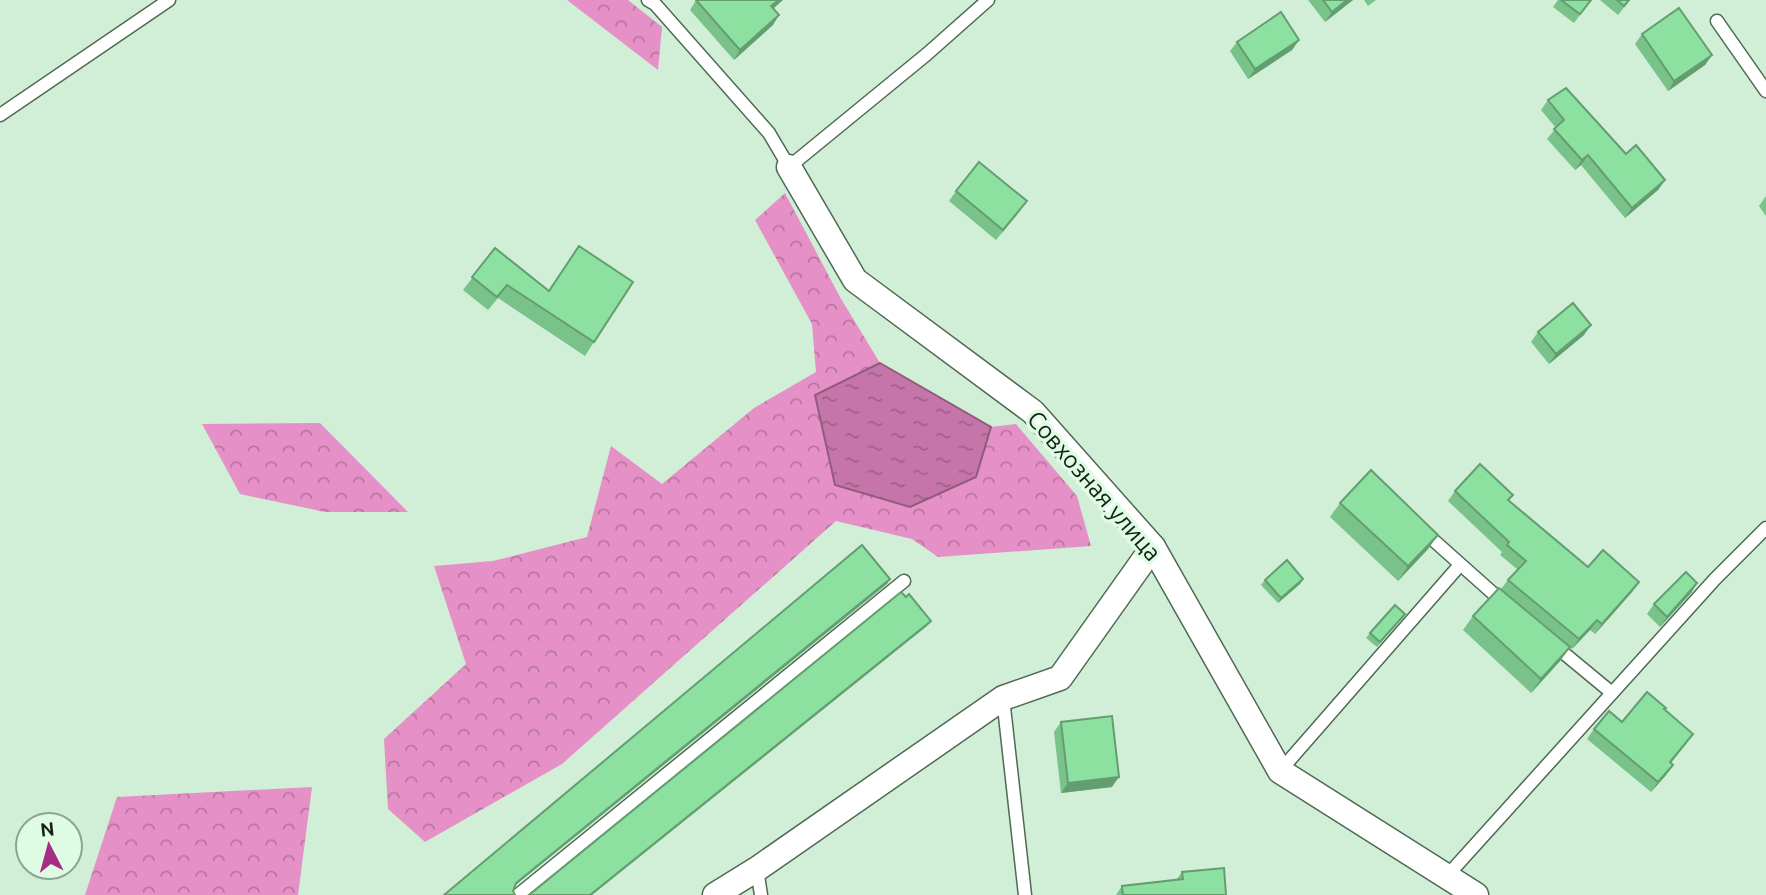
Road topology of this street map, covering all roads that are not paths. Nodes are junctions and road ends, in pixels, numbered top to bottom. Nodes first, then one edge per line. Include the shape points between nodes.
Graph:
1 (169, 0) edge
2 (648, 0) edge
3 (988, 0) edge
4 (1717, 21) dead end
5 (1766, 91) edge
6 (0, 116) edge
7 (789, 167) junction
8 (1410, 519) edge
9 (1766, 527) edge
10 (1153, 547) junction
11 (1460, 566) junction
12 (904, 581) dead end
13 (1510, 608) edge
14 (1541, 634) edge
15 (1612, 693) junction
16 (1003, 698) junction
17 (1280, 771) junction
18 (757, 869) junction
19 (1447, 876) junction
20 (519, 895) edge
21 (715, 895) edge
22 (761, 895) edge
23 (1025, 895) edge
24 (1476, 895) edge

1 - 6 lane
2 - 7 lane via 769,133
3 - 7 lane
4 - 5 lane
7 - 10 street, Совхозная улица via 855,280 1033,412
8 - 11 lane
9 - 15 lane
10 - 16 street via 1060,678
10 - 17 street, Совхозная улица
11 - 13 lane
11 - 17 lane
12 - 20 lane
14 - 15 lane
15 - 19 lane
16 - 18 street
16 - 23 lane
17 - 19 street, Совхозная улица
18 - 21 street
18 - 22 lane
19 - 24 street, Совхозная улица

